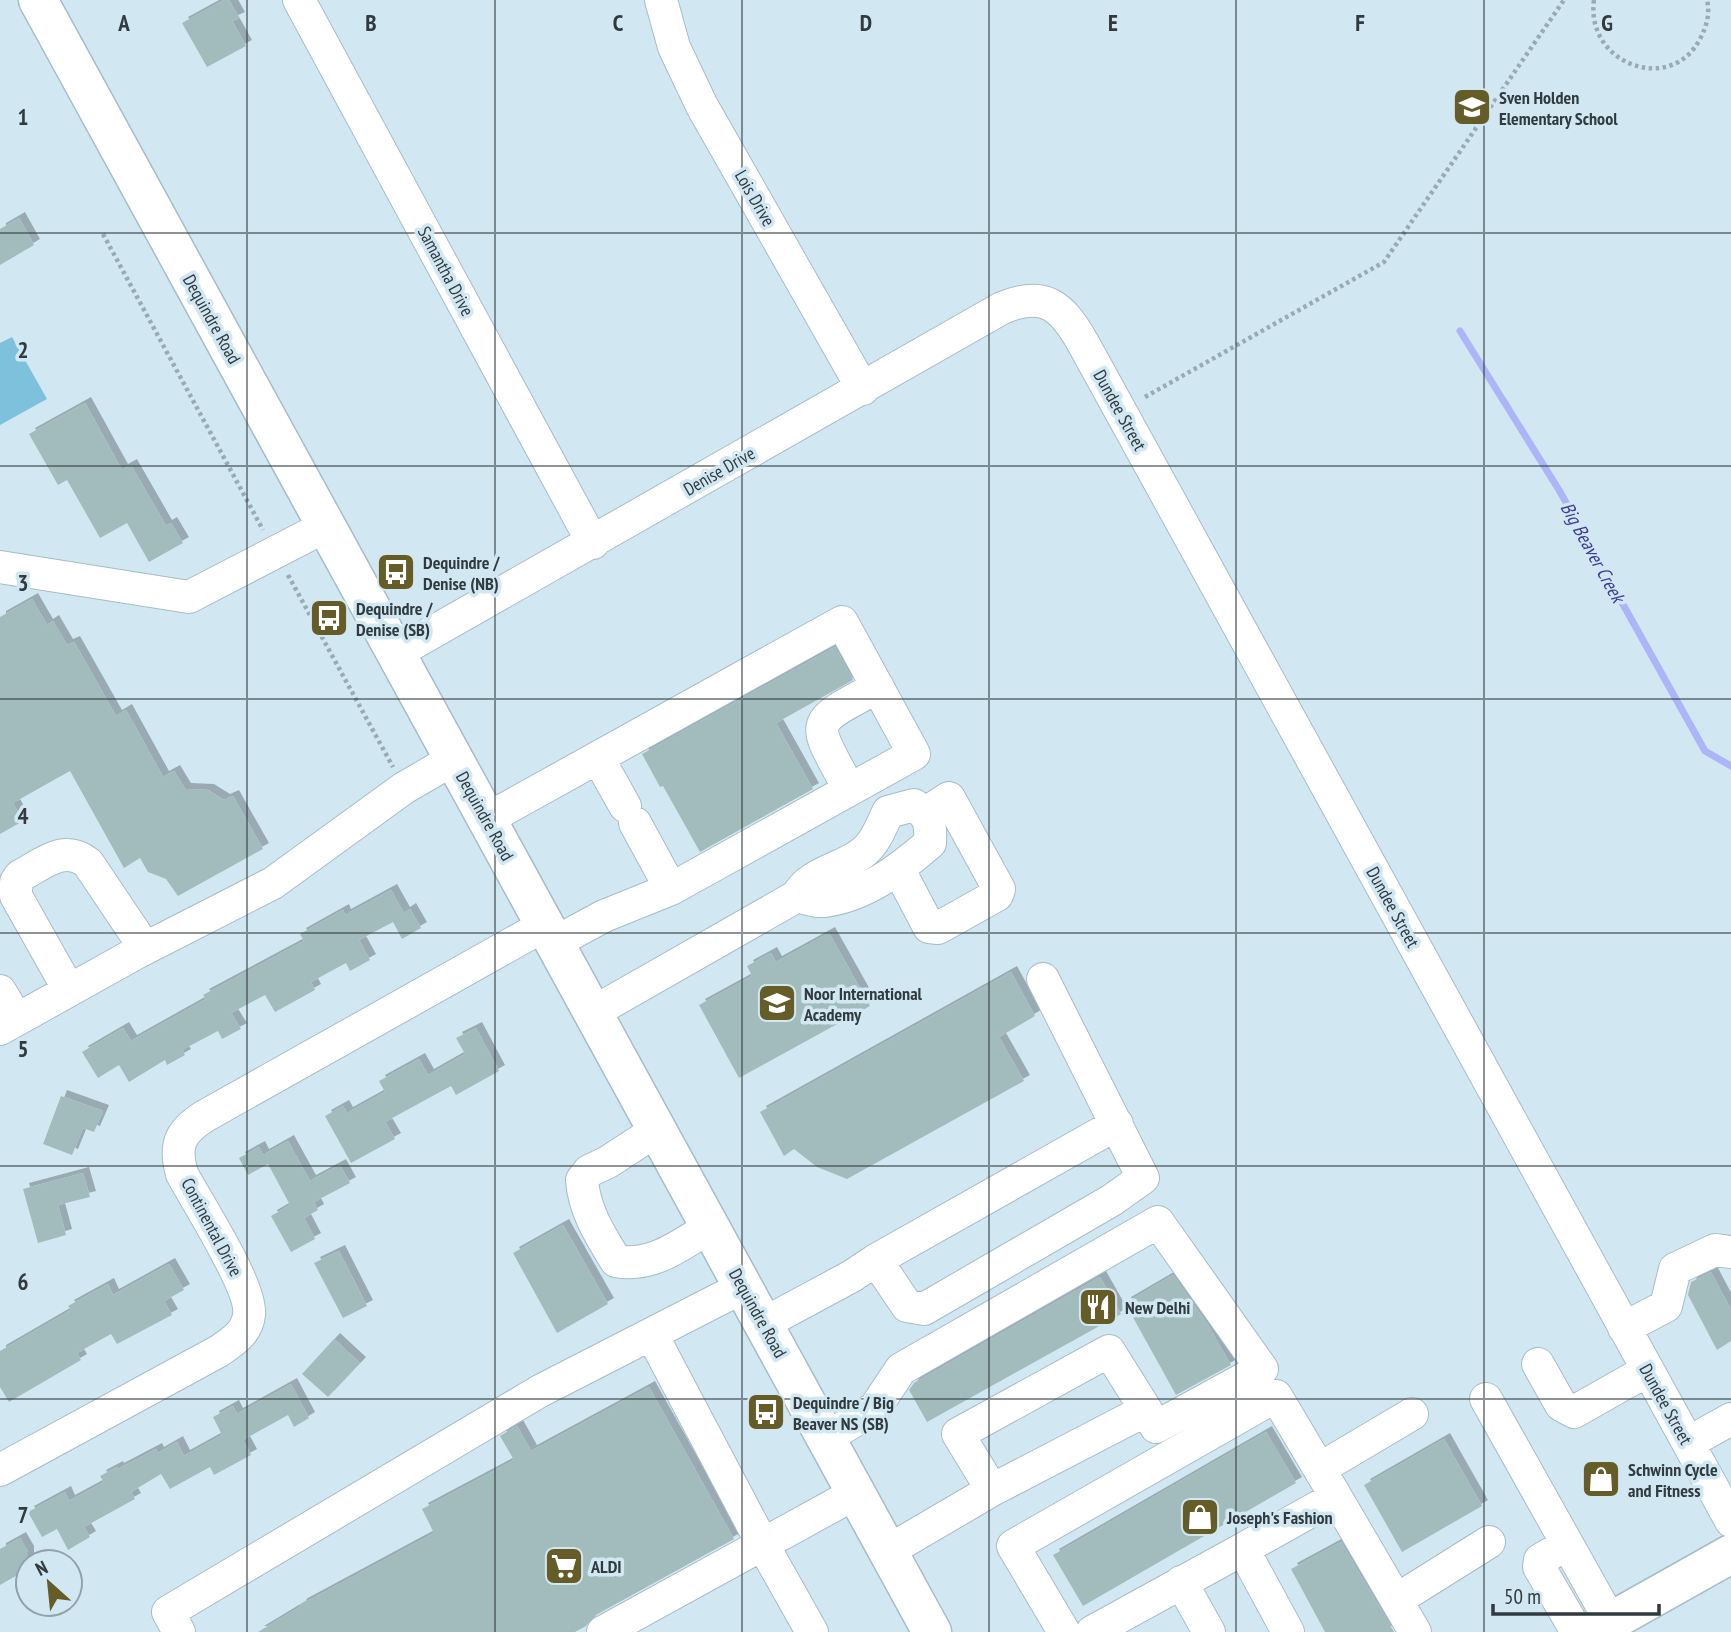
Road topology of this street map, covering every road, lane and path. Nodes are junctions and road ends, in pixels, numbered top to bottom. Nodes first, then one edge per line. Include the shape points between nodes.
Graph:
1 (38, 0) edge
2 (299, 0) edge
3 (661, 0) edge
4 (1564, 0) edge
5 (1594, 0) edge
6 (1707, 0) edge
7 (103, 234) dead end
8 (1045, 302) joint
9 (863, 389) junction
10 (1145, 397) dead end
11 (326, 526) junction
12 (269, 540) dead end
13 (593, 542) junction
14 (282, 565) dead end
15 (0, 567) edge
16 (396, 653) junction
17 (877, 687) junction
18 (598, 758) junction
19 (454, 759) junction
20 (397, 774) dead end
21 (849, 789) junction
22 (926, 813) junction
23 (486, 820) junction
24 (899, 870) junction
25 (671, 889) junction
26 (797, 896) junction
27 (550, 934) junction
28 (145, 948) junction
29 (1043, 979) dead end
30 (69, 990) junction
31 (0, 991) edge
32 (592, 1013) junction
33 (8, 1024) edge
34 (1117, 1124) junction
35 (657, 1130) junction
36 (710, 1227) junction
37 (1731, 1252) edge
38 (876, 1260) junction
39 (743, 1287) junction
40 (763, 1324) junction
41 (1624, 1328) junction
42 (652, 1335) junction
43 (1538, 1364) dead end
44 (1648, 1370) junction
45 (1486, 1399) dead end
46 (1146, 1410) junction
47 (1412, 1414) dead end
48 (1731, 1419) edge
49 (826, 1438) junction
50 (1688, 1443) junction
51 (1321, 1468) junction
52 (0, 1469) edge
53 (992, 1490) junction
54 (856, 1493) junction
55 (1336, 1497) junction
56 (1731, 1521) edge
57 (1489, 1542) dead end
58 (763, 1545) junction
59 (1243, 1549) junction
60 (888, 1550) junction
61 (1731, 1554) edge
62 (1181, 1582) junction
63 (1398, 1599) junction
64 (1613, 1626) edge
65 (178, 1632) edge
66 (603, 1632) edge
67 (812, 1632) edge
68 (932, 1632) edge
69 (1064, 1632) edge
70 (1092, 1632) edge
71 (1209, 1632) edge
72 (1287, 1632) edge
73 (1415, 1632) edge

1 - 11 main road, Dequindre Road
2 - 13 street, Samantha Drive
3 - 9 street, Lois Drive via 674,47 702,106
4 - 10 path via 1384,262
5 - 6 path via 1600,40 1629,64 1648,69 1685,57 1698,43 1706,26
7 - 12 path
8 - 9 street, Denise Drive via 1031,299 1002,307
8 - 41 street, Dundee Street via 1064,314 1083,343
9 - 13 street, Denise Drive
11 - 15 street via 188,597
11 - 16 main road, Dequindre Road
13 - 16 street, Denise Drive
14 - 20 path
16 - 19 main road, Dequindre Road
17 - 18 street via 842,622
17 - 21 street via 831,712 821,724 821,736
17 - 21 street via 914,754
18 - 23 street
18 - 25 street
19 - 23 main road, Dequindre Road
19 - 28 street via 404,788 274,883
21 - 25 street
22 - 24 street via 930,843
22 - 24 street via 949,797 999,889 997,895 938,928 929,927
22 - 26 street via 914,805 888,813 875,840 862,853 803,885
23 - 27 main road, Dequindre Road
24 - 26 street via 860,890 822,902
25 - 27 street
26 - 32 street
27 - 32 main road, Dequindre Road
27 - 52 street, Continental Drive via 187,1129 178,1147 182,1174 244,1287 250,1314 246,1326 219,1351
28 - 30 street
28 - 30 street via 79,855 65,853 20,876 16,896
29 - 34 street
30 - 33 street
31 - 33 street
32 - 35 main road, Dequindre Road
34 - 38 street
34 - 38 street via 1143,1178 924,1309 907,1306
35 - 36 main road, Dequindre Road
35 - 36 street via 589,1171 582,1180 583,1196 596,1228 615,1261 631,1264 654,1260
36 - 39 main road, Dequindre Road
37 - 41 street via 1715,1250 1675,1269 1666,1306
38 - 40 street
39 - 40 main road, Dequindre Road
39 - 42 street
40 - 49 main road, Dequindre Road
41 - 44 street, Dundee Street
42 - 58 street
42 - 65 street via 540,1391 168,1612
43 - 44 street via 1562,1405 1574,1412
44 - 50 street, Dundee Street
45 - 64 street
46 - 49 street via 1156,1427 1262,1369 1158,1222 901,1369 874,1408
46 - 53 street
46 - 53 street via 1109,1351 958,1434
47 - 51 street
48 - 50 street
49 - 54 main road, Dequindre Road
50 - 56 street, Dundee Street
51 - 55 street
51 - 69 street via 1276,1396 1013,1546
53 - 60 street
54 - 58 street
54 - 60 main road, Dequindre Road
55 - 59 street
55 - 63 street
57 - 63 street
58 - 66 street
58 - 67 street
59 - 62 street
59 - 72 street
60 - 68 main road, Dequindre Road
61 - 64 main road
62 - 70 street
62 - 71 street
63 - 73 street

